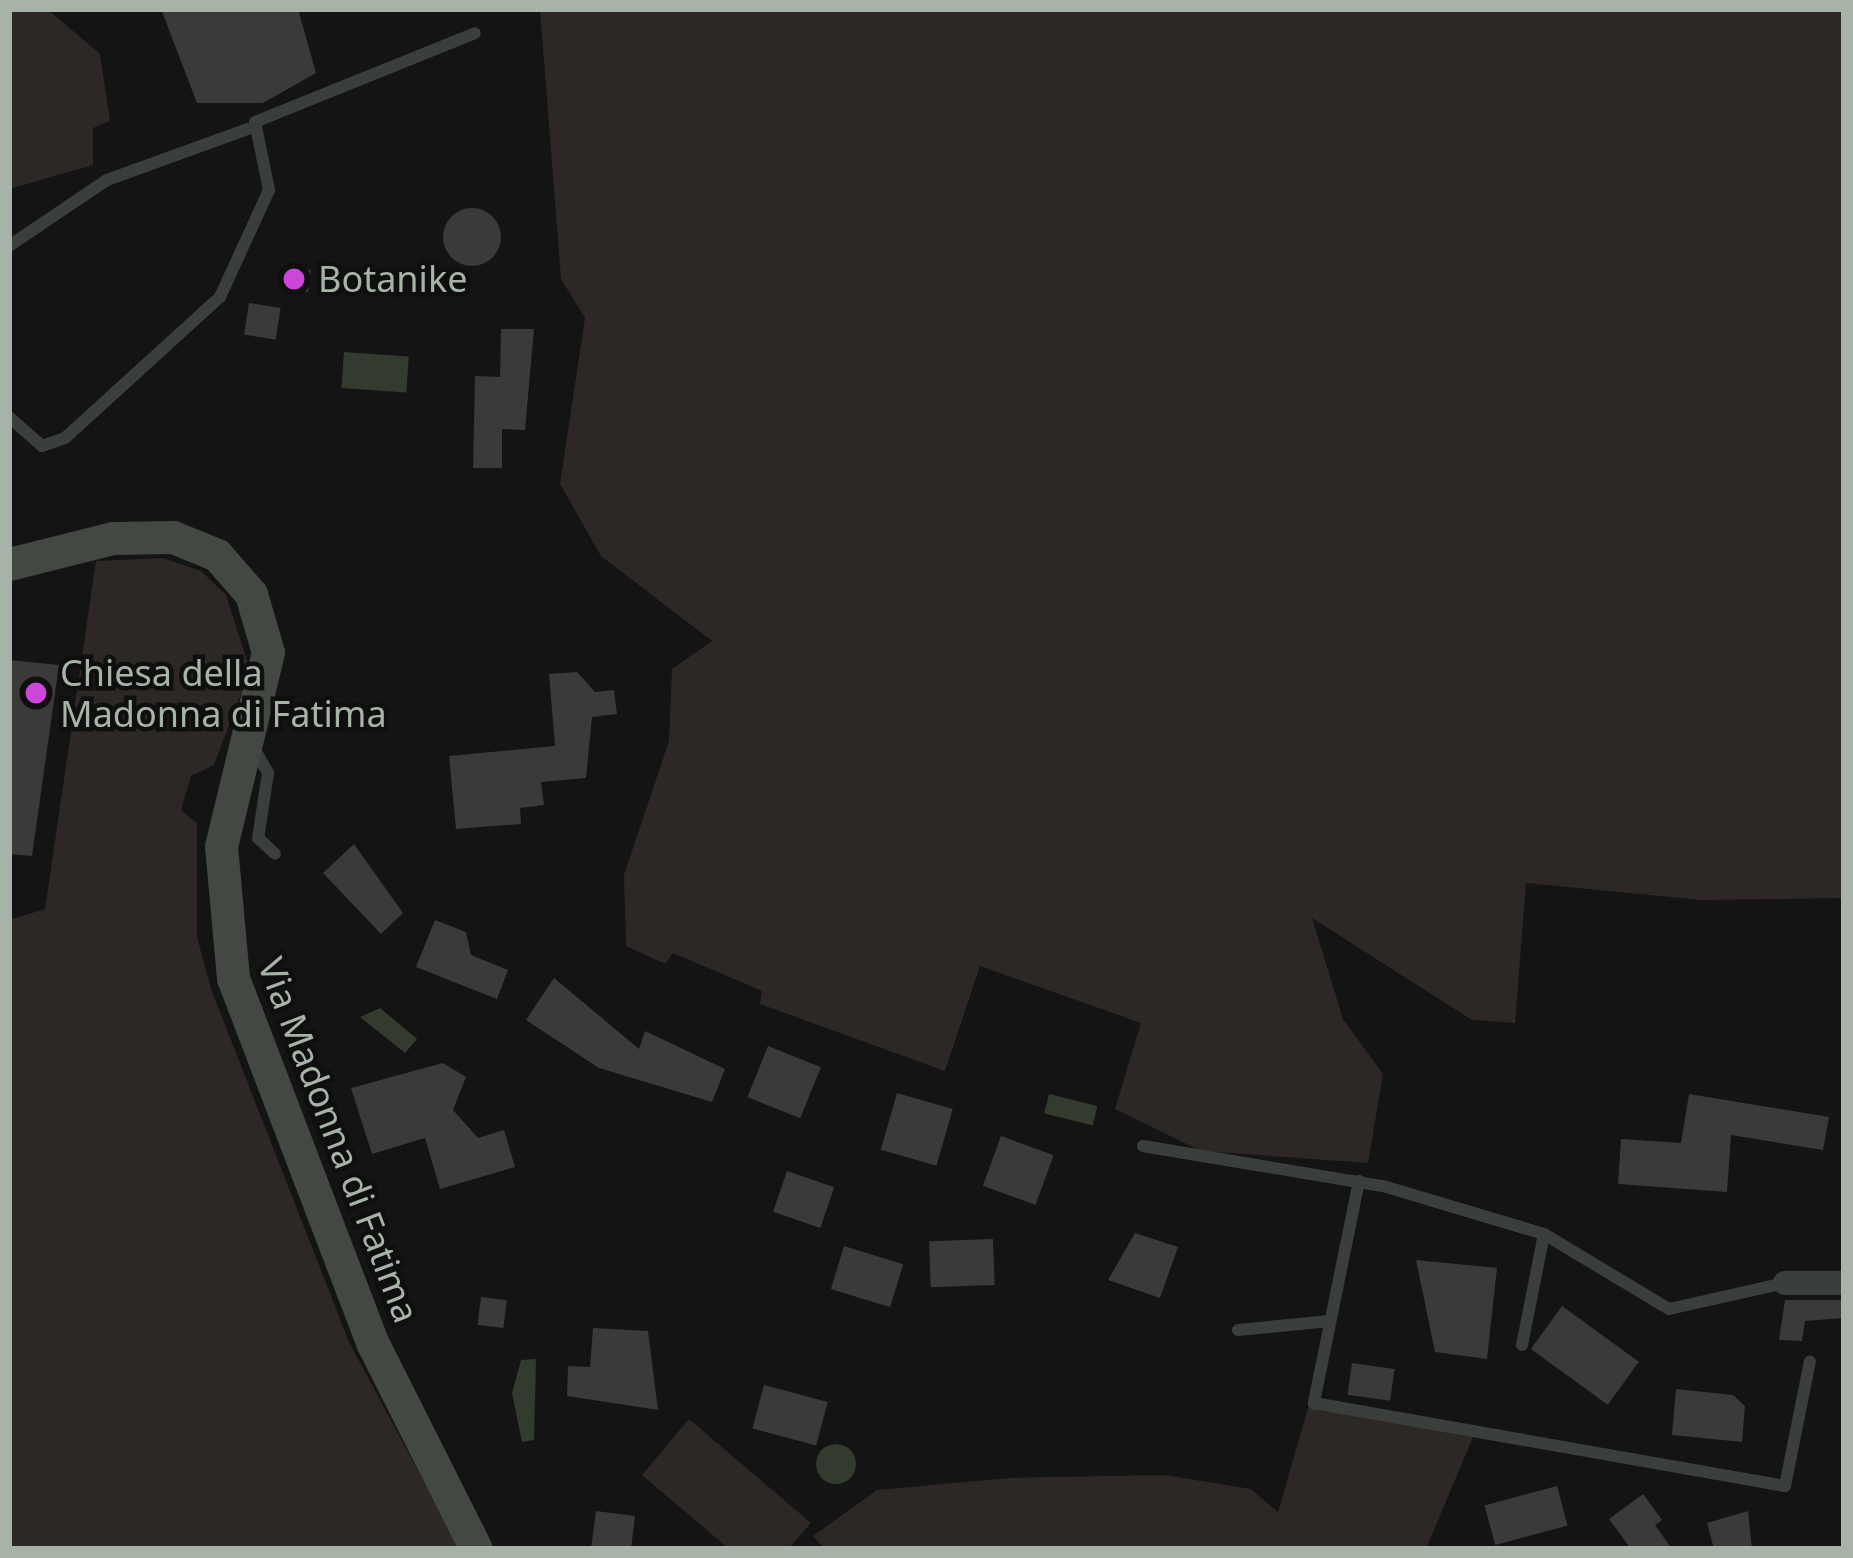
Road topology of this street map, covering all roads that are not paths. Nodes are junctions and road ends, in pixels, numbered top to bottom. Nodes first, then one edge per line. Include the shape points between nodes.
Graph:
1 (476, 33) dead end
2 (248, 129) junction
3 (9, 246) edge
4 (9, 417) edge
5 (9, 564) edge
6 (248, 739) junction
7 (275, 854) dead end
8 (1143, 1146) dead end
9 (1359, 1180) junction
10 (1544, 1234) junction
11 (1785, 1283) joint
12 (1844, 1283) edge
13 (1330, 1321) junction
14 (1238, 1330) dead end
15 (1522, 1345) dead end
16 (1810, 1361) dead end
17 (476, 1549) edge

1 - 2 lane
2 - 3 lane via 107,179
2 - 4 lane via 269,190 220,297 64,438 42,446
5 - 6 main road, Via Madonna di Fatima via 135,535 217,555 242,577 265,630
6 - 7 lane via 268,773 258,838
6 - 17 main road, Via Madonna di Fatima via 218,883 233,978 374,1344
8 - 9 lane
9 - 10 lane
9 - 13 lane
10 - 11 lane via 1670,1309
10 - 15 lane
11 - 12 street
13 - 14 lane
13 - 16 lane via 1314,1402 1785,1486

